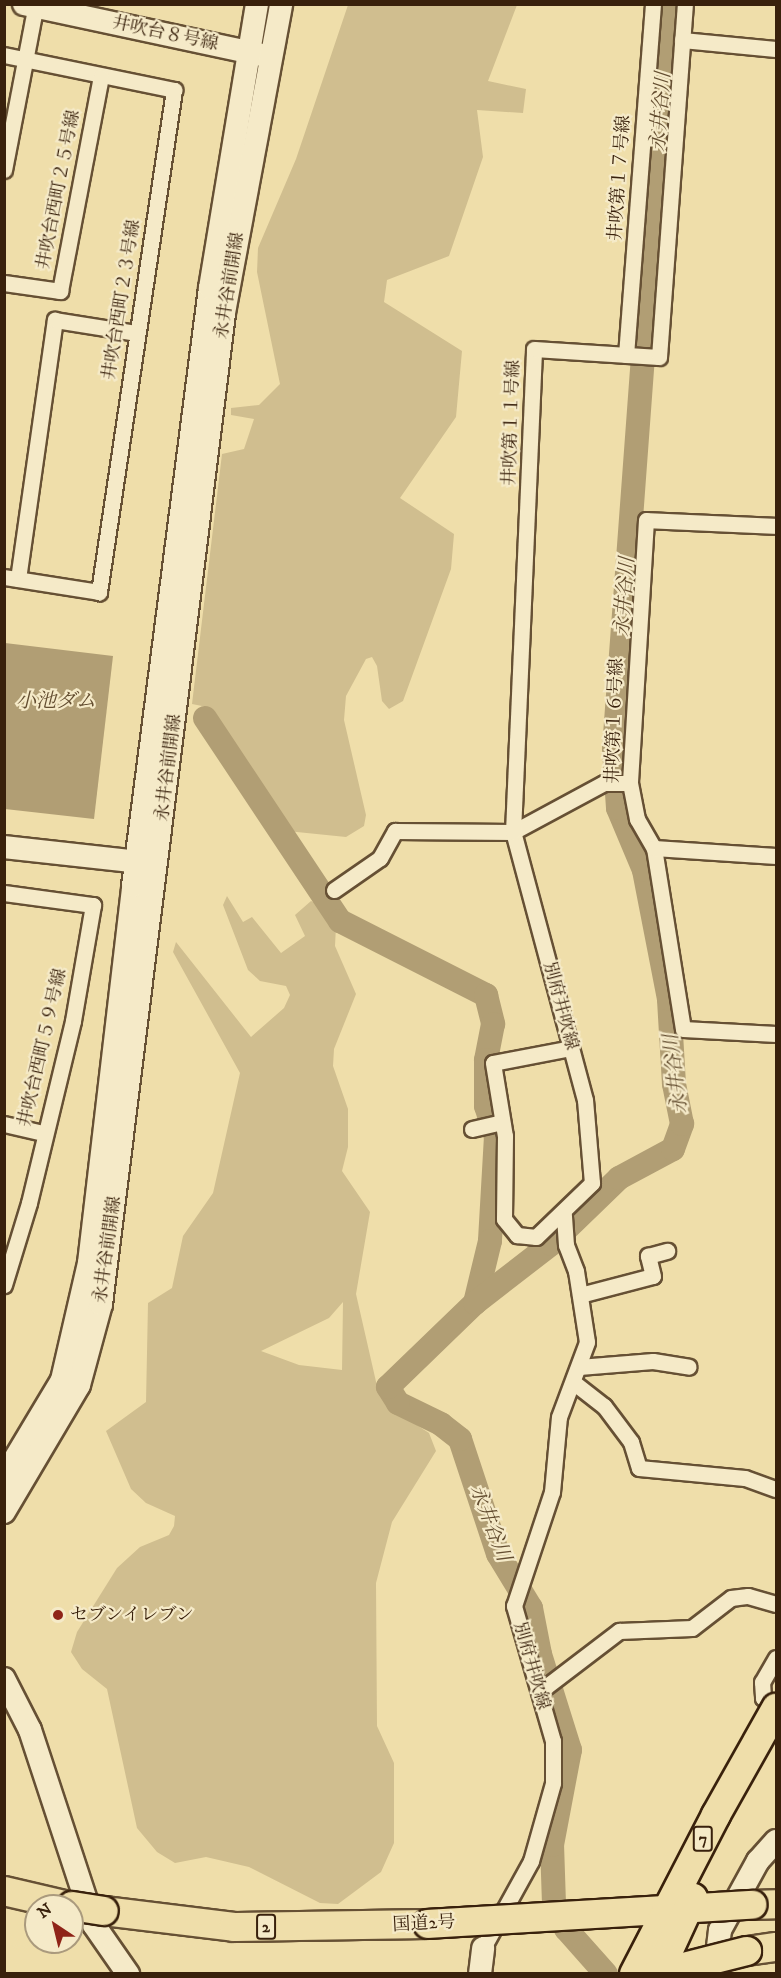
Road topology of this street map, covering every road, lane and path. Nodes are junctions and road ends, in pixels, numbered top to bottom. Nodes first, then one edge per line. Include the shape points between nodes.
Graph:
1 (256, 4) edge
2 (281, 4) edge
3 (653, 4) edge
4 (685, 4) edge
5 (32, 5) edge
6 (682, 40) junction
7 (777, 49) edge
8 (247, 51) junction
9 (4, 55) edge
10 (271, 58) junction
11 (27, 60) junction
12 (101, 77) junction
13 (4, 170) edge
14 (4, 283) edge
15 (136, 333) junction
16 (629, 355) junction
17 (777, 526) edge
18 (11, 578) edge
19 (627, 783) junction
20 (513, 832) junction
21 (4, 847) edge
22 (654, 848) junction
23 (777, 856) edge
24 (147, 863) junction
25 (334, 890) dead end
26 (5, 896) edge
27 (777, 1034) edge
28 (571, 1048) junction
29 (4, 1124) edge
30 (44, 1133) junction
31 (564, 1214) junction
32 (667, 1251) dead end
33 (4, 1286) edge
34 (580, 1295) junction
35 (579, 1367) junction
36 (690, 1367) dead end
37 (573, 1382) junction
38 (4, 1477) edge
39 (777, 1489) edge
40 (4, 1512) edge
41 (777, 1604) edge
42 (777, 1658) edge
43 (4, 1679) edge
44 (546, 1687) junction
45 (777, 1706) edge
46 (777, 1719) edge
47 (777, 1735) edge
48 (777, 1747) edge
49 (777, 1841) edge
50 (4, 1891) edge
51 (24, 1896) edge
52 (764, 1904) edge
53 (84, 1908) edge
54 (777, 1947) edge
55 (483, 1948) joint
56 (128, 1974) edge
57 (480, 1974) edge
58 (617, 1974) edge
59 (635, 1974) edge
60 (657, 1974) edge
61 (715, 1974) edge

1 - 8 street, 永井谷前開線
2 - 10 street, 永井谷前開線
3 - 16 street, 井吹第１７号線
4 - 6 street, 井吹第１１号線
5 - 8 street, 井吹台８号線
5 - 11 street
6 - 7 street
6 - 16 street, 井吹第１１号線 via 659,357
8 - 10 street, 井吹台８号線
8 - 24 street, 永井谷前開線 via 210,288
9 - 11 street, 井吹台西町２３号線
10 - 24 street, 永井谷前開線 via 224,313
11 - 12 street, 井吹台西町２３号線
11 - 13 street
12 - 14 street, 井吹台西町２５号線 via 60,291
12 - 15 street, 井吹台西町２３号線 via 174,90
15 - 18 street via 55,320
15 - 18 street, 井吹台西町２３号線 via 99,592
16 - 20 street, 井吹第１１号線 via 534,349
17 - 19 street, 井吹第１６号線 via 646,520
19 - 20 street via 604,783
19 - 22 street, 井吹第１６号線 via 637,819
20 - 25 street via 395,831 380,858
20 - 28 street, 別府井吹線
21 - 24 street
22 - 23 street
22 - 27 street, 井吹第１６号線 via 683,1029
24 - 38 street, 永井谷前開線 via 89,1263 62,1380
24 - 40 street, 永井谷前開線 via 102,1304 79,1385
26 - 30 street, 井吹台西町５９号線 via 93,905 73,1021
28 - 31 street, 別府井吹線 via 585,1100 592,1183
28 - 31 street via 493,1063 489,1125 504,1219 517,1235 536,1238
29 - 30 street
30 - 33 street, 井吹台西町５９号線 via 29,1203
31 - 34 street, 別府井吹線 via 566,1245
32 - 34 street via 648,1256 653,1276
34 - 35 street, 別府井吹線 via 586,1342
35 - 36 street via 653,1361
35 - 37 street, 別府井吹線
37 - 39 street via 604,1406 631,1442 639,1468 745,1478
37 - 44 street, 別府井吹線 via 559,1417 552,1492 514,1606
41 - 44 street via 748,1596 731,1598 692,1628 619,1631
42 - 45 street via 762,1682 763,1698
43 - 56 street via 30,1730 94,1926
44 - 55 street, 別府井吹線 via 553,1741 553,1783 531,1861
45 - 59 highway, 7, bridge via 711,1824
46 - 58 highway via 647,1954
47 - 59 highway via 653,1960
48 - 60 highway, 7, bridge via 730,1825
49 - 61 street via 758,1862 720,1930
50 - 51 highway, 国道2号 / 2
52 - 53 highway, 国道2号 / 2, bridge via 428,1924 234,1927
54 - 60 highway, bridge
55 - 57 street, 別府井吹線

